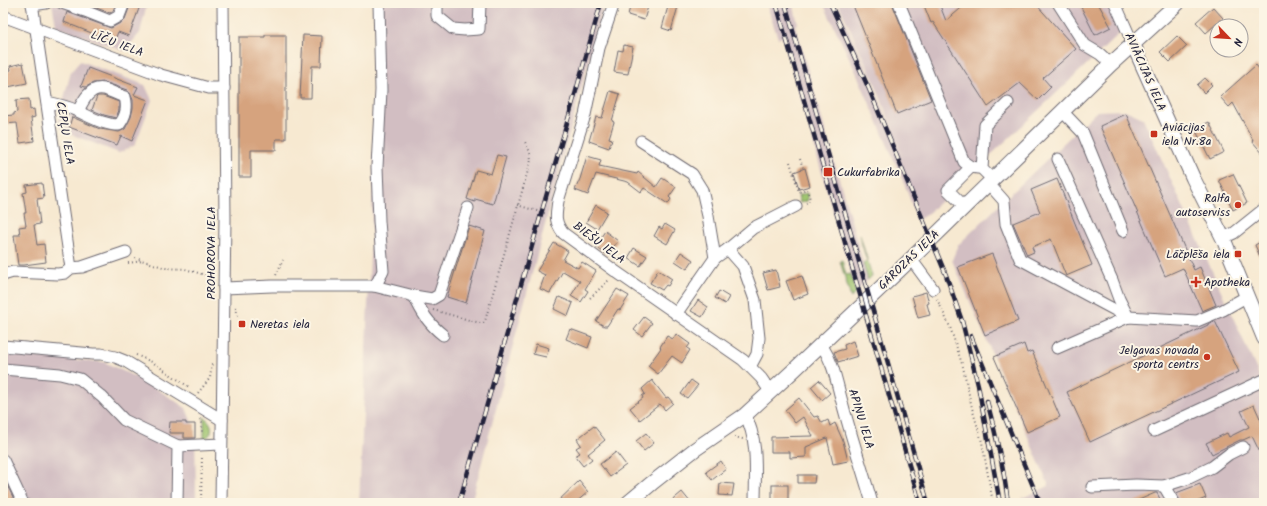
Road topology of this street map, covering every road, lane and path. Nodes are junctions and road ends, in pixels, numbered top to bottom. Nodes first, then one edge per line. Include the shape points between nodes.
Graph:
1 (46, 3) edge
2 (62, 3) edge
3 (124, 3) edge
4 (222, 3) edge
5 (379, 3) edge
6 (437, 3) edge
7 (480, 3) edge
8 (614, 3) edge
9 (899, 3) edge
10 (1058, 3) edge
11 (1115, 3) edge
12 (1178, 3) edge
13 (32, 4) edge
14 (3, 16) edge
15 (36, 28) junction
16 (1133, 44) junction
17 (1111, 64) junction
18 (224, 88) junction
19 (47, 102) junction
20 (1008, 103) dead end
21 (78, 111) dead end
22 (1062, 111) junction
23 (641, 141) dead end
24 (525, 142) dead end
25 (800, 159) dead end
26 (1058, 159) dead end
27 (790, 162) dead end
28 (803, 168) dead end
29 (977, 168) junction
30 (990, 181) junction
31 (809, 195) dead end
32 (517, 205) junction
33 (796, 206) dead end
34 (964, 206) junction
35 (468, 208) dead end
36 (1264, 209) edge
37 (556, 216) junction
38 (1123, 231) dead end
39 (1223, 238) junction
40 (728, 249) junction
41 (126, 252) joint
42 (715, 258) junction
43 (911, 259) junction
44 (283, 260) dead end
45 (71, 268) junction
46 (615, 271) junction
47 (3, 275) edge
48 (220, 282) junction
49 (272, 286) junction
50 (374, 286) junction
51 (933, 289) joint
52 (414, 296) junction
53 (1246, 297) junction
54 (590, 298) dead end
55 (432, 299) junction
56 (676, 314) junction
57 (1128, 317) junction
58 (443, 335) dead end
59 (1264, 338) edge
60 (821, 344) junction
61 (3, 346) edge
62 (1057, 348) dead end
63 (212, 361) dead end
64 (750, 367) junction
65 (3, 369) edge
66 (1264, 380) edge
67 (770, 391) junction
68 (196, 404) junction
69 (745, 414) junction
70 (222, 420) junction
71 (1154, 431) dead end
72 (222, 444) junction
73 (202, 445) junction
74 (178, 446) junction
75 (1243, 447) dead end
76 (3, 460) edge
77 (1164, 486) junction
78 (1092, 487) dead end
79 (23, 503) edge
80 (177, 503) edge
81 (201, 503) edge
82 (221, 503) edge
83 (628, 503) edge
84 (755, 503) edge
85 (872, 503) edge
86 (993, 503) edge
87 (1174, 503) edge

1 - 13 street
2 - 3 street via 110,21 119,16
4 - 18 street, PROHOROVA IELA
5 - 50 street via 381,90 377,167 383,271
6 - 7 street via 436,16 453,29 465,30 479,29
8 - 37 street via 600,48 585,114 558,201
9 - 29 street via 964,162
10 - 17 street via 1085,45
11 - 16 street, AVIĀCIJAS IELA
12 - 16 main road, GAROZAS IELA
13 - 15 street, CEPĻU IELA
14 - 15 street, LĪČU IELA
15 - 18 street, LĪČU IELA via 161,75 209,88
15 - 19 street, CEPĻU IELA
16 - 17 main road, GAROZAS IELA
16 - 39 main road, AVIĀCIJAS IELA via 1191,175
17 - 22 main road, GAROZAS IELA
18 - 48 street, PROHOROVA IELA
19 - 21 street
19 - 45 street, CEPĻU IELA
20 - 29 street via 985,125
22 - 30 main road, GAROZAS IELA
22 - 38 street via 1083,133
23 - 42 street via 692,174 702,190
24 - 32 path via 530,152 530,160
25 - 28 path
26 - 57 street
27 - 31 path via 799,192 807,189
29 - 30 street
29 - 34 street via 948,190
30 - 34 main road, GAROZAS IELA
30 - 57 street via 1004,201 1006,224 1020,259
32 - 37 path
32 - 55 path via 485,321 480,323 432,309
33 - 40 street via 753,228
34 - 43 main road, GAROZAS IELA
35 - 55 street via 442,289 439,295
36 - 39 street via 1234,233
37 - 46 street, BIEŠU IELA via 563,233
39 - 53 main road, AVIĀCIJAS IELA
40 - 42 street
40 - 64 street via 743,266 755,300 757,354
41 - 45 street via 82,267
41 - 48 path via 131,257 166,268 185,269
42 - 56 street
43 - 51 street
43 - 60 main road, GAROZAS IELA
44 - 49 path
45 - 47 street via 65,273 58,274 13,272
46 - 54 path
46 - 56 street, BIEŠU IELA
48 - 49 street
48 - 70 street, PROHOROVA IELA
49 - 50 street
50 - 52 street
51 - 86 path via 950,327 963,366 982,442
52 - 55 street
52 - 58 street via 422,313
53 - 57 street via 1197,321
53 - 59 main road, AVIĀCIJAS IELA
56 - 64 street, BIEŠU IELA
57 - 62 street
60 - 67 main road, GAROZAS IELA
60 - 85 street, APIŅU IELA via 832,363
61 - 68 street via 115,357
63 - 68 path via 210,378 198,393
64 - 67 street, BIEŠU IELA
65 - 74 street via 60,374 80,379 102,396 124,420
66 - 71 street
67 - 69 main road, GAROZAS IELA
68 - 70 street
68 - 73 path via 195,413 202,423
69 - 83 main road, GAROZAS IELA via 694,450
69 - 84 street via 750,425 754,452
70 - 72 street, PROHOROVA IELA
72 - 73 street
72 - 82 street, PROHOROVA IELA
73 - 74 street
73 - 81 path
74 - 80 street
75 - 77 street via 1212,467
76 - 79 street
77 - 78 street
77 - 87 street

